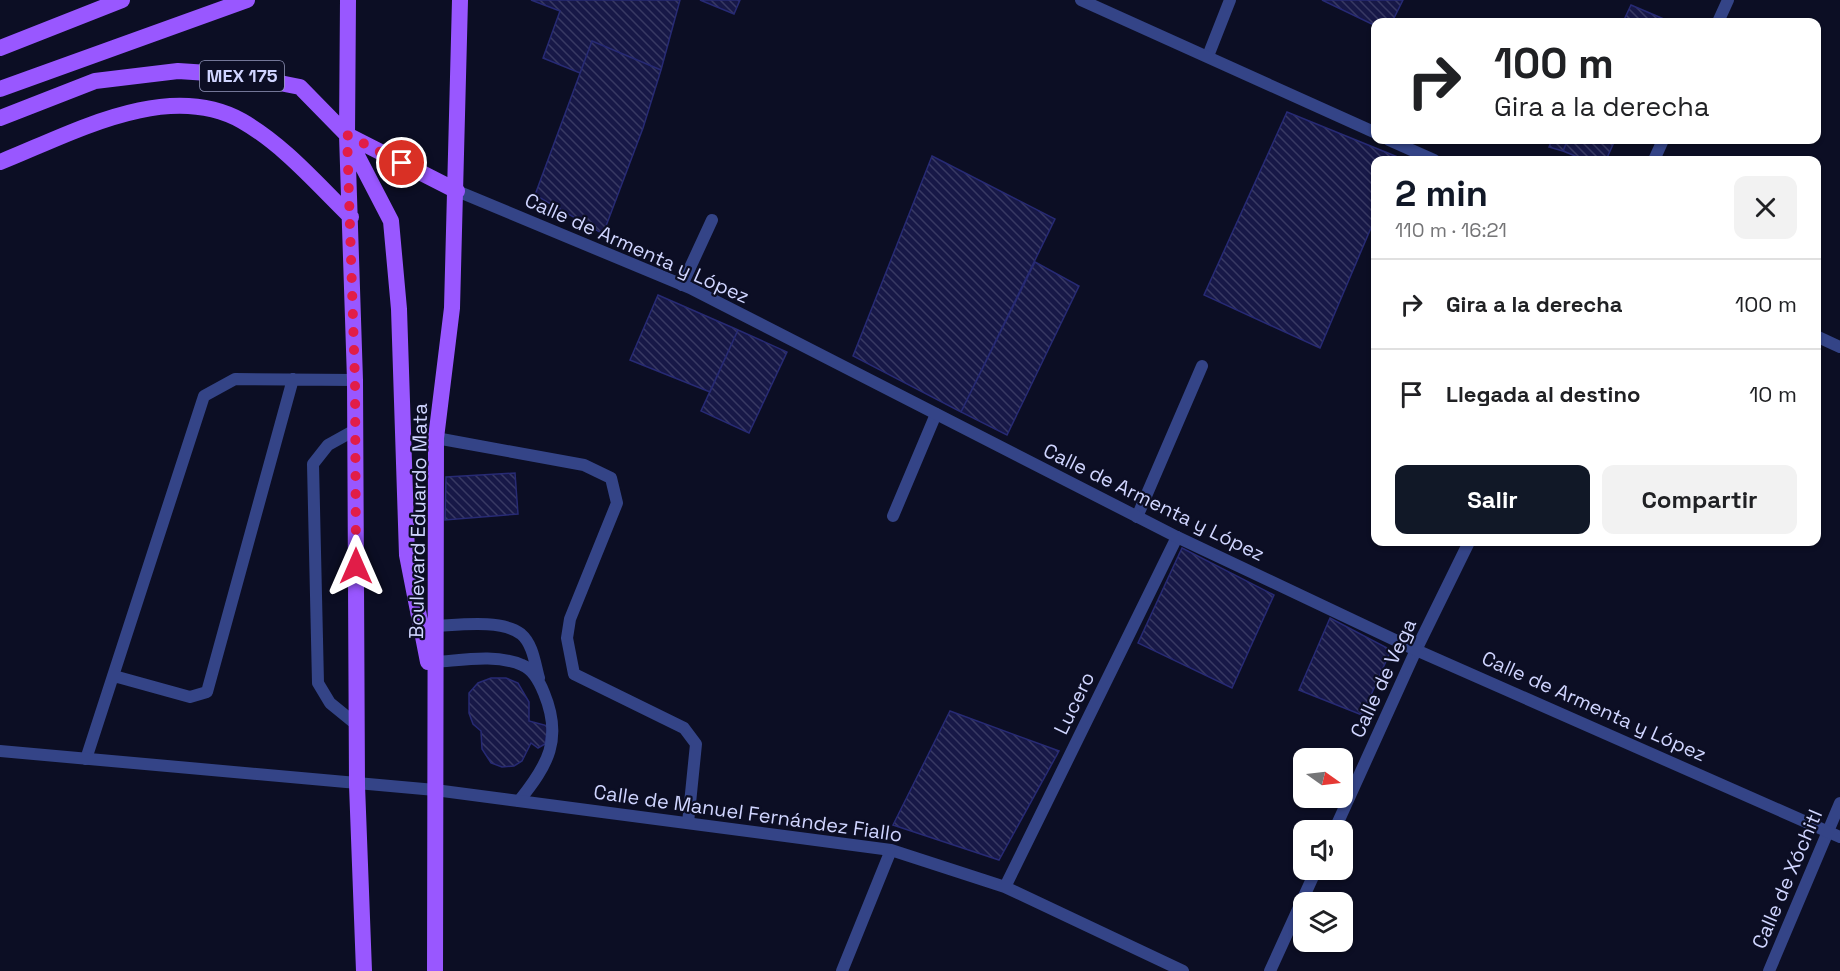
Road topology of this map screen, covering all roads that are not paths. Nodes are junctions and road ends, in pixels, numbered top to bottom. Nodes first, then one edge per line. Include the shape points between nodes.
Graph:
1 (247, 0) edge
2 (348, 0) edge
3 (460, 0) edge
4 (1081, 0) edge
5 (1230, 0) edge
6 (1728, 0) edge
7 (119, 1) edge
8 (1720, 18) edge
9 (0, 48) edge
10 (1208, 56) junction
11 (0, 89) edge
12 (0, 118) edge
13 (1371, 131) edge
14 (347, 135) junction
15 (1398, 144) edge
16 (1425, 156) edge
17 (0, 162) edge
18 (457, 191) junction
19 (351, 217) junction
20 (712, 220) dead end
21 (682, 285) junction
22 (1821, 338) edge
23 (1840, 347) edge
24 (1202, 366) dead end
25 (293, 379) junction
26 (355, 380) junction
27 (936, 414) junction
28 (355, 430) junction
29 (436, 438) junction
30 (893, 516) dead end
31 (1137, 517) junction
32 (1177, 537) junction
33 (1467, 546) edge
34 (436, 626) junction
35 (1416, 650) junction
36 (436, 662) junction
37 (114, 676) junction
38 (540, 682) junction
39 (436, 698) junction
40 (357, 725) junction
41 (0, 751) edge
42 (86, 759) junction
43 (357, 785) junction
44 (435, 790) junction
45 (519, 801) junction
46 (1840, 803) edge
47 (1339, 820) edge
48 (688, 824) junction
49 (1827, 830) junction
50 (1840, 837) edge
51 (891, 850) junction
52 (1311, 880) edge
53 (1005, 887) junction
54 (364, 971) edge
55 (435, 971) edge
56 (842, 971) edge
57 (1184, 971) edge
58 (1270, 971) edge
59 (1769, 971) edge

1 - 11 main road
2 - 14 main road
3 - 18 main road, Boulevard Eduardo Mata
4 - 10 street
5 - 10 street
6 - 8 street
7 - 9 main road
10 - 13 street
12 - 14 main road, MEX 175 via 95,81 178,71 239,75 300,87
14 - 18 main road, MEX 175
14 - 19 main road
14 - 39 main road via 391,221 399,309 407,555
15 - 16 street
17 - 19 main road via 134,110 193,105 250,126 283,151
18 - 21 street, Calle de Armenta y López
18 - 29 main road, Boulevard Eduardo Mata via 452,308
19 - 26 main road
20 - 21 street
21 - 27 street, Calle de Armenta y López
22 - 23 street
24 - 31 street
25 - 26 street
25 - 37 street via 235,379 204,396
25 - 37 street via 207,692 190,698
26 - 28 main road
27 - 30 street
27 - 31 street, Calle de Armenta y López
28 - 40 main road
28 - 40 street via 328,445 313,464 318,683 330,703
29 - 34 main road, Boulevard Eduardo Mata
29 - 48 street via 584,465 611,478 617,503 570,619 567,638 574,674 684,728 696,744
31 - 32 street, Calle de Armenta y López
32 - 35 street, Calle de Armenta y López
32 - 53 street, Lucero
33 - 35 street, Calle de Vega
34 - 36 main road, Boulevard Eduardo Mata
34 - 38 street via 497,625 520,634 532,650
35 - 47 street, Calle de Vega
35 - 49 street, Calle de Armenta y López
36 - 38 street via 505,660 525,666
36 - 39 main road, Boulevard Eduardo Mata
37 - 42 street
38 - 45 street via 553,720 553,737 549,757
39 - 44 main road, Boulevard Eduardo Mata
40 - 43 main road
41 - 42 street, Calle de Manuel Fernández Fiallo
42 - 43 street, Calle de Manuel Fernández Fiallo
43 - 44 street, Calle de Manuel Fernández Fiallo
43 - 54 main road
44 - 45 street, Calle de Manuel Fernández Fiallo
44 - 55 main road, Boulevard Eduardo Mata
45 - 48 street, Calle de Manuel Fernández Fiallo
46 - 49 street, Calle de Xóchitl
48 - 51 street, Calle de Manuel Fernández Fiallo
49 - 50 street, Calle de Armenta y López
49 - 59 street, Calle de Xóchitl
51 - 53 street, Calle de Manuel Fernández Fiallo
51 - 56 street
52 - 58 street
53 - 57 street, Calle de Manuel Fernández Fiallo

